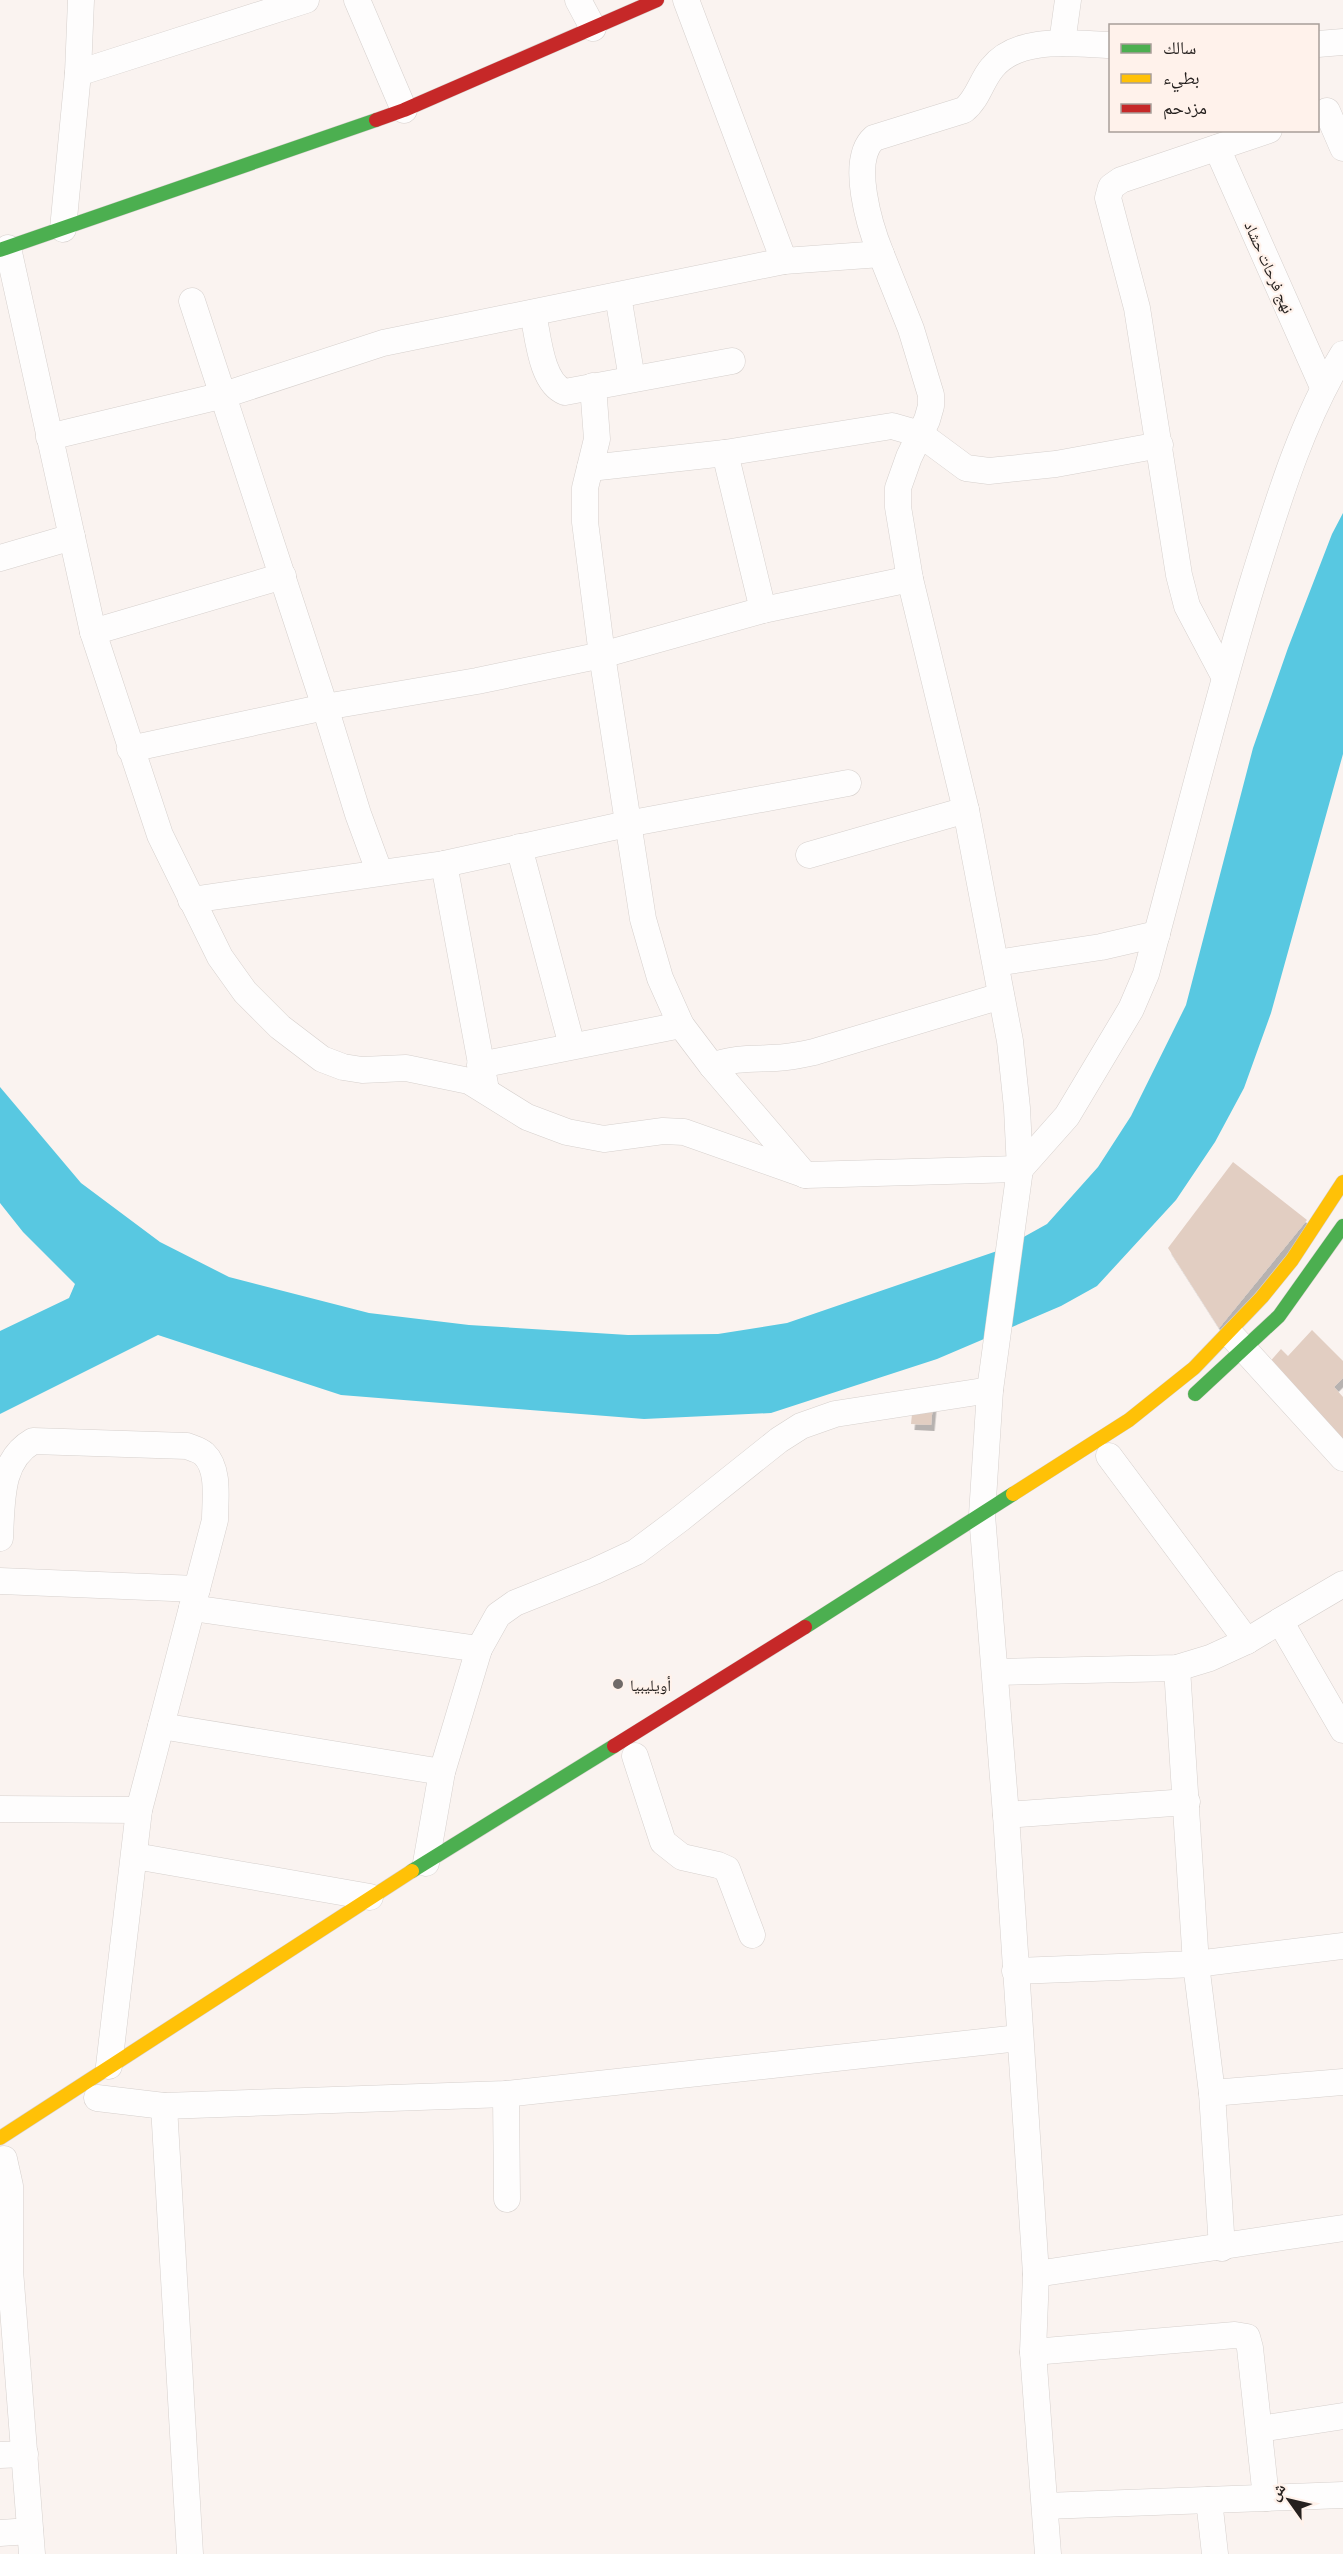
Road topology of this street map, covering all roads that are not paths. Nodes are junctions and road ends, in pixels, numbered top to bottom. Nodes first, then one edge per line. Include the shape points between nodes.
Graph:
1 (81, 0) edge
2 (306, 0) edge
3 (357, 0) edge
4 (578, 0) edge
5 (657, 0) edge
6 (686, 0) edge
7 (1068, 0) edge
8 (594, 28) junction
9 (1343, 42) edge
10 (1062, 43) junction
11 (1319, 44) edge
12 (1109, 45) edge
13 (78, 73) junction
14 (404, 110) junction
15 (1329, 110) edge
16 (1263, 132) edge
17 (1217, 148) junction
18 (1343, 148) edge
19 (63, 228) junction
20 (4, 249) edge
21 (881, 254) junction
22 (784, 261) junction
23 (618, 296) junction
24 (192, 301) dead end
25 (533, 313) junction
26 (1343, 354) edge
27 (732, 361) dead end
28 (632, 379) junction
29 (593, 386) junction
30 (1323, 387) junction
31 (224, 395) junction
32 (920, 434) junction
33 (49, 437) junction
34 (1160, 445) junction
35 (725, 453) junction
36 (590, 468) junction
37 (72, 537) junction
38 (0, 558) edge
39 (283, 576) junction
40 (910, 579) junction
41 (763, 610) junction
42 (93, 632) junction
43 (602, 655) junction
44 (1224, 676) junction
45 (325, 708) junction
46 (130, 749) junction
47 (848, 783) dead end
48 (966, 810) junction
49 (627, 824) junction
50 (519, 847) junction
51 (808, 855) dead end
52 (444, 864) junction
53 (379, 871) junction
54 (191, 900) junction
55 (1157, 934) junction
56 (996, 963) junction
57 (1001, 996) junction
58 (681, 1026) junction
59 (572, 1046) junction
60 (480, 1065) junction
61 (712, 1066) junction
62 (486, 1090) junction
63 (1020, 1169) junction
64 (806, 1175) junction
65 (1343, 1182) edge
66 (1343, 1226) edge
67 (1236, 1341) junction
68 (990, 1390) junction
69 (1182, 1404) dead end
70 (1109, 1456) dead end
71 (1343, 1458) edge
72 (983, 1531) junction
73 (0, 1538) edge
74 (0, 1581) edge
75 (1343, 1584) edge
76 (194, 1598) junction
77 (1280, 1621) junction
78 (1247, 1641) junction
79 (479, 1649) junction
80 (1177, 1668) junction
81 (996, 1672) junction
82 (161, 1726) junction
83 (1343, 1730) edge
84 (635, 1755) dead end
85 (442, 1772) junction
86 (1186, 1802) junction
87 (0, 1809) edge
88 (139, 1810) junction
89 (1006, 1815) junction
90 (135, 1856) junction
91 (426, 1863) junction
92 (370, 1897) junction
93 (752, 1935) dead end
94 (1343, 1946) edge
95 (1196, 1964) junction
96 (1015, 1971) junction
97 (1019, 2038) junction
98 (1343, 2082) edge
99 (103, 2088) junction
100 (1212, 2093) junction
101 (506, 2094) junction
102 (164, 2106) junction
103 (4, 2153) edge
104 (507, 2199) dead end
105 (1343, 2228) edge
106 (1222, 2248) junction
107 (1036, 2274) junction
108 (1033, 2352) junction
109 (9, 2380) edge
110 (1343, 2416) edge
111 (1260, 2429) junction
112 (12, 2455) edge
113 (1343, 2495) edge
114 (1266, 2498) junction
115 (1209, 2500) junction
116 (1045, 2506) junction
117 (0, 2533) edge
118 (31, 2543) edge
119 (190, 2554) edge
120 (1048, 2554) edge
121 (1215, 2554) edge

1 - 13 street
2 - 13 street
3 - 14 street
4 - 8 street
5 - 8 main road
6 - 22 street
7 - 10 street
8 - 14 main road
9 - 11 street
10 - 12 street
10 - 21 street via 1020,49 1002,58 964,110 874,138 868,144 863,164 866,211
13 - 19 street
14 - 19 main road
15 - 18 street
16 - 17 street
17 - 30 street, نهج فرحات حشاد
17 - 34 street via 1121,180 1111,187 1108,198 1137,308
19 - 20 main road
20 - 33 street
21 - 22 street
21 - 32 street via 911,329 931,395
22 - 23 street
23 - 25 street
23 - 28 street
24 - 31 street
25 - 29 street via 547,376 556,389 565,392
25 - 31 street via 383,343
26 - 30 street
27 - 28 street
28 - 29 street
29 - 36 street via 597,439
30 - 44 street via 1285,478
31 - 33 street
31 - 39 street
32 - 34 street via 966,468 989,471 1056,464
32 - 35 street via 892,426
32 - 40 street via 898,488
33 - 37 street
34 - 44 street via 1187,606
35 - 36 street
35 - 41 street
36 - 43 street via 585,488 585,522
37 - 38 street
37 - 42 street
39 - 42 street
39 - 45 street
40 - 41 street
40 - 48 street
41 - 43 street
42 - 46 street
43 - 45 street
43 - 49 street
44 - 55 street
45 - 46 street
45 - 53 street
46 - 54 street via 160,835
47 - 49 street
48 - 51 street
48 - 56 street
49 - 50 street
49 - 58 street via 643,919 660,978
50 - 52 street
50 - 59 street
52 - 53 street
52 - 60 street
53 - 54 street
54 - 62 street via 220,957 245,992 280,1027 322,1059 362,1070 406,1068 469,1082
55 - 56 street
55 - 63 street via 1131,1009 1102,1059 1067,1116
56 - 57 street
57 - 61 street via 814,1052 755,1057
57 - 63 street via 1010,1041
58 - 59 street
58 - 61 street
59 - 60 street
60 - 62 street
61 - 64 street
62 - 64 street via 527,1117 567,1132 604,1139 684,1132
63 - 64 street
63 - 68 street
65 - 67 main road
66 - 67 main road via 1279,1316
67 - 69 main road
67 - 71 street
67 - 72 main road via 1194,1368
68 - 72 street
68 - 79 street via 835,1414 801,1426 636,1552 515,1603 498,1616
70 - 78 street
72 - 81 street
72 - 91 main road via 723,1679
73 - 76 street via 2,1475 18,1448 33,1441 187,1446 203,1453 212,1465 215,1492 215,1520
74 - 76 street
75 - 77 street
76 - 79 street
76 - 82 street
77 - 78 street
77 - 83 street
78 - 80 street
79 - 85 street
80 - 81 street
80 - 86 street
81 - 89 street
82 - 85 street
82 - 88 street
84 - 93 street via 663,1842 682,1857 727,1869
85 - 91 street
86 - 89 street
86 - 95 street
87 - 88 street
88 - 90 street
89 - 96 street
90 - 92 street
90 - 99 street
91 - 92 main road
92 - 99 main road via 171,2029
94 - 95 street
95 - 96 street
95 - 100 street
96 - 97 street
97 - 101 street
97 - 107 street
98 - 100 street
99 - 102 street
99 - 103 main road
100 - 106 street
101 - 102 street
101 - 104 street
102 - 119 street
103 - 109 street via 10,2186
105 - 106 street
106 - 107 street
107 - 108 street
108 - 111 street via 1241,2335 1249,2342
108 - 116 street
109 - 112 street
110 - 111 street
111 - 114 street
112 - 118 street
113 - 114 street
114 - 115 street
115 - 116 street
115 - 121 street
116 - 120 street
117 - 118 street

